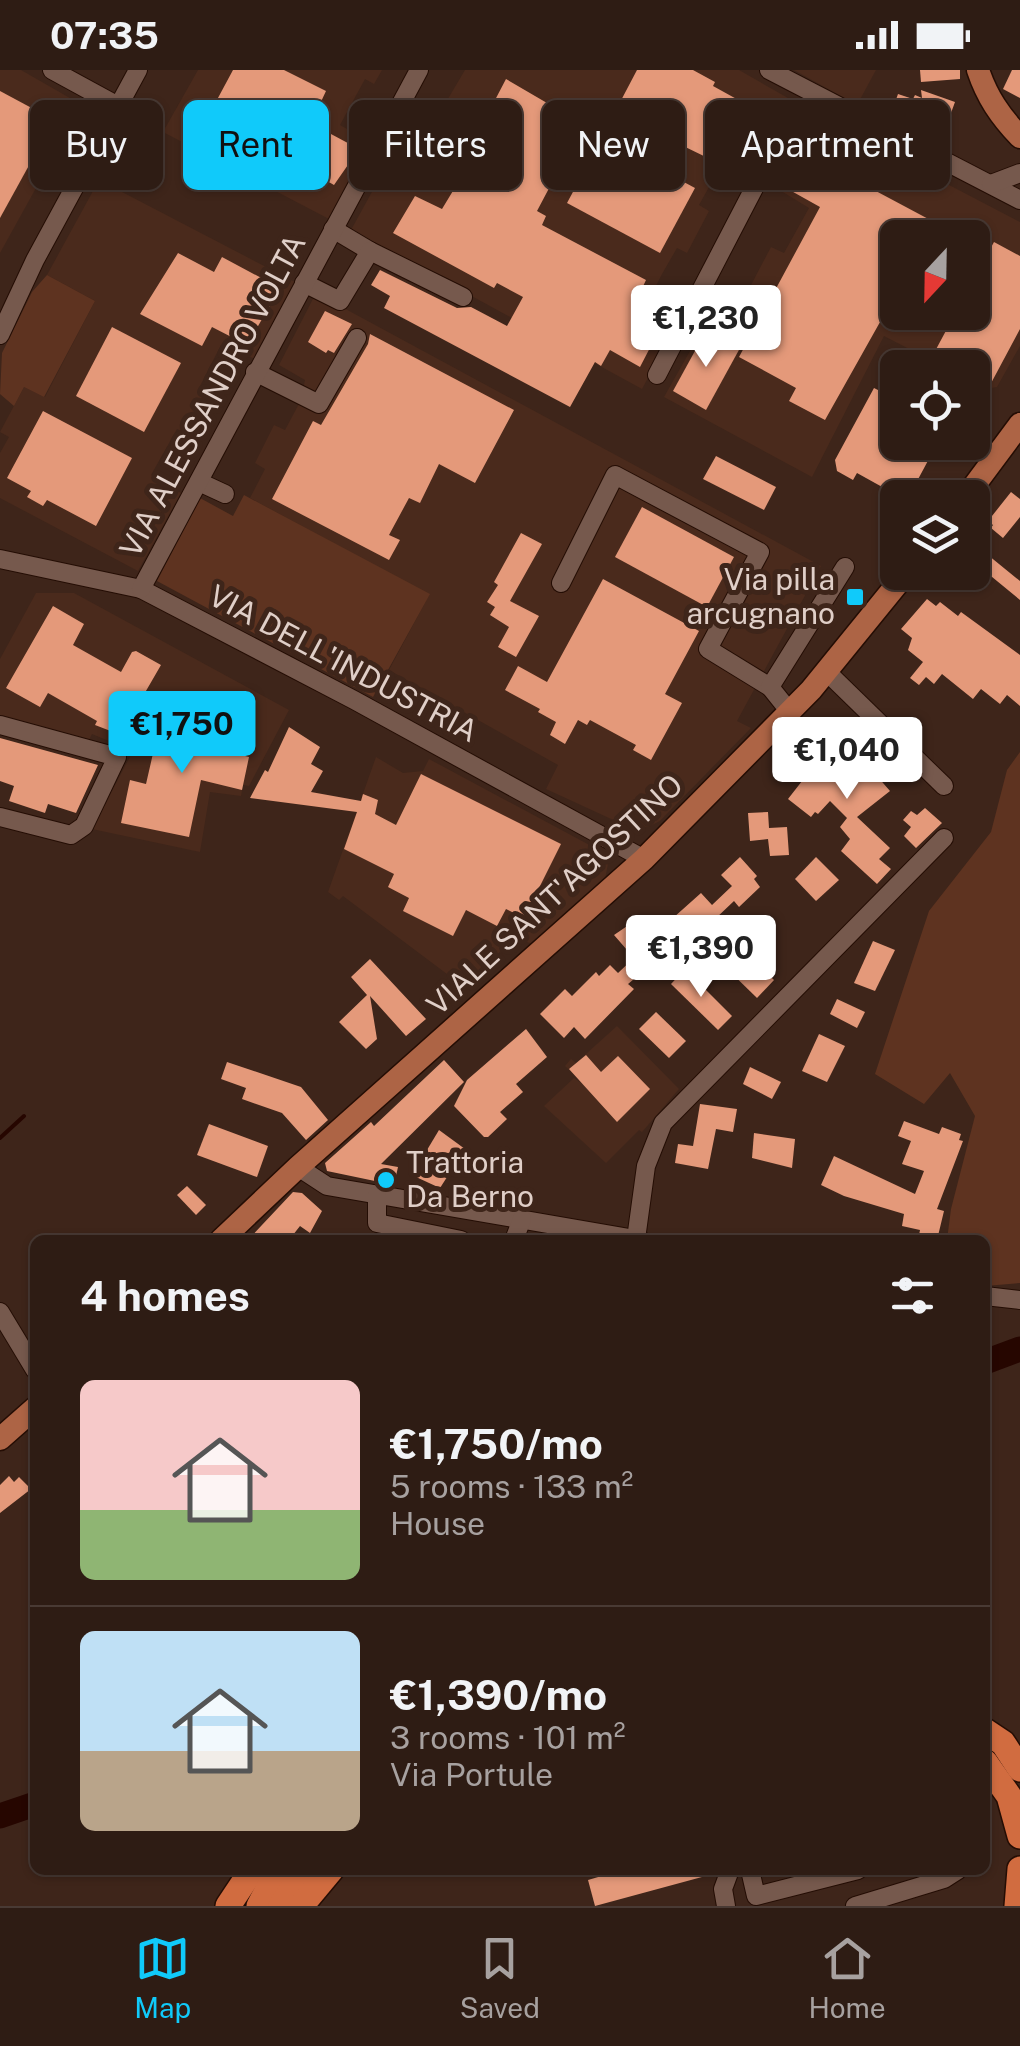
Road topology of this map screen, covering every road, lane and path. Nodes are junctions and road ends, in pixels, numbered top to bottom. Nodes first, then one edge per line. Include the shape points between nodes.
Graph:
1 (52, 70) edge
2 (138, 70) edge
3 (418, 70) edge
4 (769, 70) edge
5 (978, 70) edge
6 (107, 100) edge
7 (121, 100) edge
8 (823, 100) edge
9 (1020, 138) edge
10 (950, 164) edge
11 (1020, 173) edge
12 (991, 184) junction
13 (75, 190) edge
14 (753, 190) edge
15 (1020, 200) edge
16 (333, 229) junction
17 (370, 251) junction
18 (304, 282) junction
19 (463, 296) dead end
20 (0, 334) edge
21 (357, 338) dead end
22 (255, 372) junction
23 (657, 375) dead end
24 (1020, 424) edge
25 (978, 480) edge
26 (199, 482) junction
27 (225, 494) dead end
28 (0, 560) edge
29 (845, 567) dead end
30 (561, 583) dead end
31 (141, 589) junction
32 (892, 590) edge
33 (826, 672) junction
34 (770, 687) junction
35 (790, 712) junction
36 (0, 725) edge
37 (944, 786) dead end
38 (0, 817) edge
39 (944, 838) dead end
40 (644, 859) junction
41 (298, 1167) junction
42 (377, 1195) junction
43 (522, 1220) junction
44 (226, 1235) edge
45 (436, 1235) edge
46 (516, 1235) edge
47 (609, 1235) edge
48 (639, 1235) edge
49 (990, 1297) edge
50 (1020, 1300) edge
51 (0, 1312) edge
52 (30, 1362) edge
53 (30, 1412) edge
54 (0, 1439) edge
55 (990, 1735) edge
56 (990, 1769) edge
57 (1020, 1769) edge
58 (1020, 1836) edge
59 (1020, 1869) edge
60 (249, 1875) edge
61 (275, 1875) edge
62 (302, 1875) edge
63 (326, 1875) edge
64 (729, 1875) edge
65 (751, 1875) edge
66 (838, 1875) edge
67 (950, 1875) edge
68 (228, 1906) edge
69 (259, 1906) edge
70 (281, 1906) edge
71 (300, 1906) edge
72 (726, 1906) edge
73 (855, 1906) edge
74 (1017, 1906) edge

1 - 6 street
2 - 7 street
3 - 16 street, VIA ALESSANDRO VOLTA
4 - 8 street
5 - 9 main road via 999,115
10 - 12 street
11 - 12 street
12 - 15 street
13 - 20 street
14 - 23 street
16 - 17 street
16 - 18 street, VIA ALESSANDRO VOLTA
17 - 18 street via 340,301
17 - 19 street
18 - 22 street, VIA ALESSANDRO VOLTA
21 - 22 street via 319,404
22 - 26 street, VIA ALESSANDRO VOLTA
24 - 25 main road
26 - 27 street
26 - 31 street, VIA ALESSANDRO VOLTA
28 - 31 street, VIA DELL'INDUSTRIA
29 - 34 street
30 - 34 street via 615,475 760,552 708,649
31 - 40 street, VIA DELL'INDUSTRIA
32 - 33 main road, VIALE SANT'AGOSTINO
33 - 35 main road, VIALE SANT'AGOSTINO
33 - 37 street
34 - 35 street
35 - 40 main road, VIALE SANT'AGOSTINO
36 - 38 street via 117,757 84,826 71,835
39 - 48 street via 663,1123 646,1166
40 - 41 main road, VIALE SANT'AGOSTINO
41 - 42 street via 327,1186
41 - 44 main road, VIALE SANT'AGOSTINO
42 - 43 street
42 - 45 street via 377,1223
43 - 46 street
43 - 47 street
49 - 50 street
51 - 52 street
53 - 54 main road
55 - 57 highway
56 - 58 highway via 1010,1796
59 - 74 highway
60 - 68 highway
61 - 69 highway
62 - 70 highway
63 - 71 highway
64 - 72 street
65 - 66 street via 756,1896
67 - 73 street

